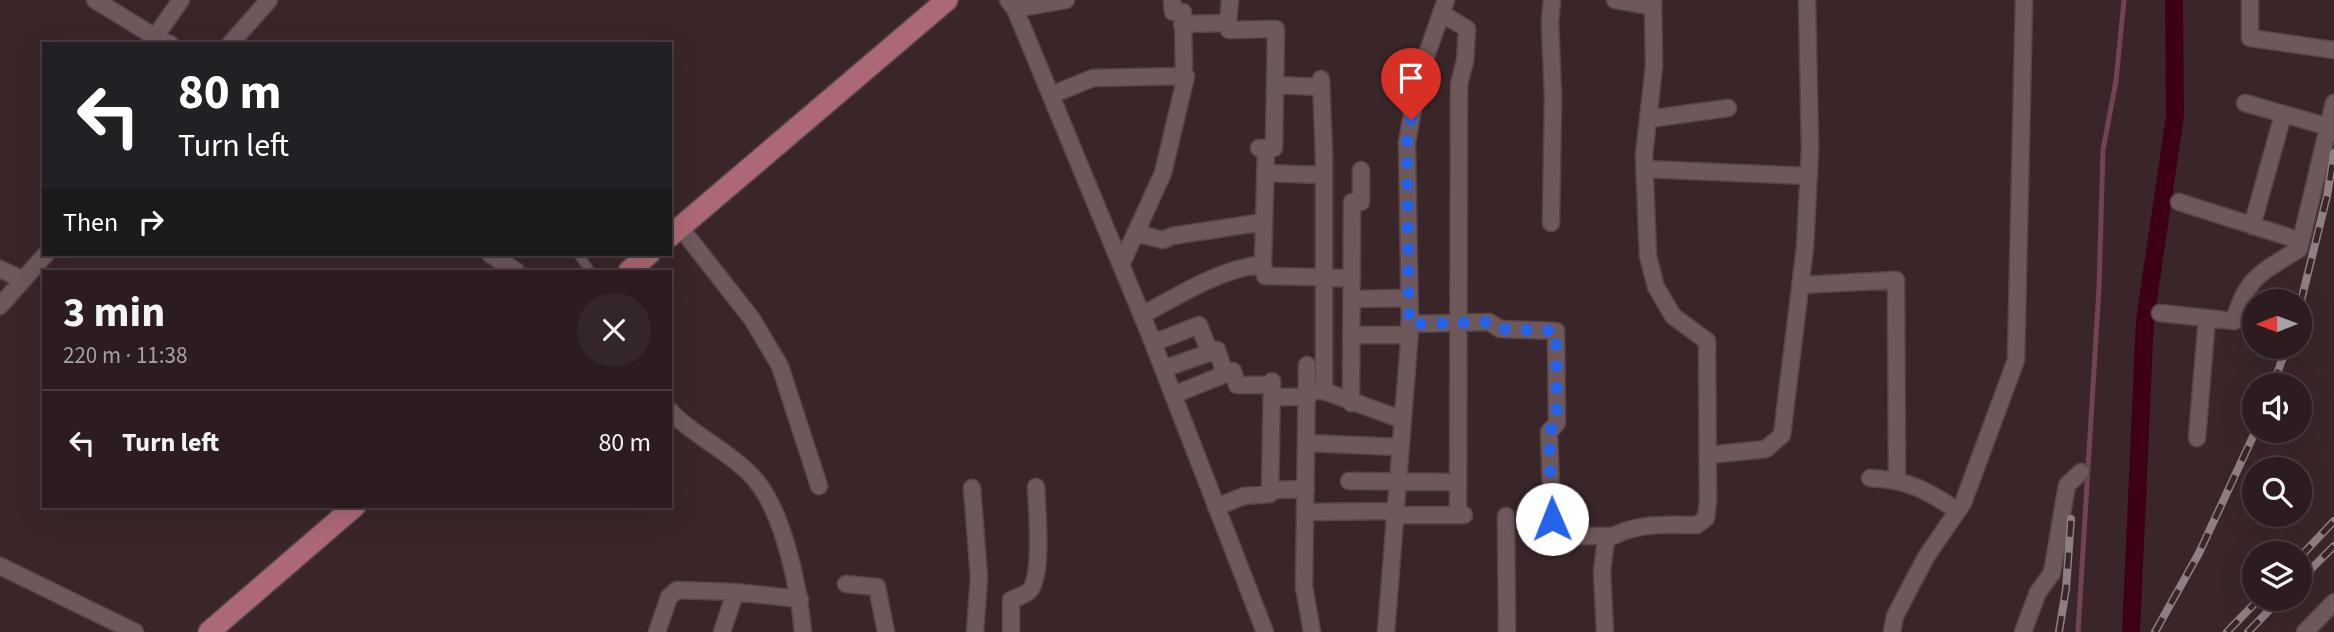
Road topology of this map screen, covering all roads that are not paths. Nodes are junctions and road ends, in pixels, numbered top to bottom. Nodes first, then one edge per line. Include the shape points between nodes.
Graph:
1 (95, 0) edge
2 (181, 0) edge
3 (269, 0) edge
4 (947, 0) edge
5 (1066, 0) edge
6 (1172, 0) edge
7 (1230, 0) edge
8 (1552, 0) edge
9 (1615, 0) edge
10 (1807, 0) edge
11 (2024, 0) edge
12 (2250, 0) edge
13 (1653, 4) edge
14 (1011, 5) edge
15 (1444, 7) edge
16 (1228, 23) junction
17 (1182, 24) junction
18 (162, 40) edge
19 (232, 42) edge
20 (2334, 50) edge
21 (1184, 76) junction
22 (1276, 85) junction
23 (1051, 95) junction
24 (2245, 103) dead end
25 (2334, 103) edge
26 (1728, 108) dead end
27 (2283, 115) junction
28 (1648, 119) junction
29 (2329, 127) junction
30 (1645, 169) junction
31 (1361, 170) dead end
32 (1265, 173) junction
33 (1324, 175) junction
34 (1809, 176) junction
35 (2179, 202) dead end
36 (1264, 222) junction
37 (1551, 223) dead end
38 (2252, 226) junction
39 (675, 231) edge
40 (1135, 233) junction
41 (1322, 238) junction
42 (1352, 239) junction
43 (2301, 241) junction
44 (44, 256) edge
45 (493, 256) edge
46 (647, 256) edge
47 (1263, 264) junction
48 (1121, 265) junction
49 (0, 269) edge
50 (514, 270) edge
51 (630, 270) edge
52 (1323, 278) junction
53 (1352, 278) junction
54 (23, 280) junction
55 (1801, 285) junction
56 (1409, 298) junction
57 (1352, 299) junction
58 (0, 306) edge
59 (2160, 313) dead end
60 (1142, 315) junction
61 (2207, 318) junction
62 (1457, 323) junction
63 (1409, 329) junction
64 (1352, 335) junction
65 (1153, 343) junction
66 (1210, 353) junction
67 (1307, 365) dead end
68 (1163, 369) junction
69 (1225, 374) junction
70 (1272, 388) junction
71 (1313, 393) junction
72 (1173, 395) junction
73 (1351, 402) junction
74 (672, 413) edge
75 (1403, 420) junction
76 (2197, 438) dead end
77 (1307, 443) junction
78 (1401, 447) junction
79 (1708, 455) junction
80 (2081, 472) dead end
81 (1870, 478) dead end
82 (1897, 479) junction
83 (1349, 481) dead end
84 (1398, 481) junction
85 (1457, 482) junction
86 (819, 486) dead end
87 (972, 488) dead end
88 (1036, 488) dead end
89 (1270, 489) junction
90 (1306, 489) junction
91 (1216, 507) junction
92 (353, 508) edge
93 (1958, 511) junction
94 (1306, 512) junction
95 (1395, 513) junction
96 (1506, 516) dead end
97 (1613, 536) junction
98 (0, 566) edge
99 (846, 584) dead end
100 (735, 593) junction
101 (800, 599) junction
102 (2334, 602) edge
103 (135, 632) edge
104 (209, 632) edge
105 (657, 632) edge
106 (722, 632) edge
107 (803, 632) edge
108 (886, 632) edge
109 (975, 632) edge
110 (1011, 632) edge
111 (1265, 632) edge
112 (1312, 632) edge
113 (1386, 632) edge
114 (1507, 632) edge
115 (1605, 632) edge
116 (1892, 632) edge
117 (2023, 632) edge
118 (2305, 632) edge

1 - 18 street
2 - 18 street
3 - 19 street
4 - 39 main road
5 - 14 street
6 - 17 street via 1173,12 1183,12
7 - 16 street
8 - 37 street
9 - 13 street
10 - 34 street
11 - 93 street via 2016,360
12 - 20 street via 2250,38
13 - 28 street via 1654,66
14 - 23 street
15 - 56 street via 1419,76 1407,142
15 - 62 street via 1467,29 1459,85
16 - 17 street
16 - 22 street via 1229,30 1276,29
17 - 21 street
21 - 23 street via 1093,78
21 - 40 street via 1163,173
22 - 32 street via 1274,148 1262,148
22 - 33 street via 1321,83
23 - 48 street
24 - 27 street
25 - 29 street
26 - 28 street
27 - 29 street
27 - 38 street
28 - 30 street
29 - 43 street
30 - 34 street
30 - 79 street via 1648,256 1656,287 1673,316 1707,341
31 - 42 street via 1361,202 1352,202
32 - 33 street
32 - 36 street
33 - 41 street
34 - 55 street
35 - 38 street
36 - 40 street via 1163,240
36 - 47 street
38 - 43 street
39 - 86 street via 752,319 780,366
40 - 48 street
41 - 42 street
41 - 52 street
42 - 53 street
43 - 61 street via 2299,249 2256,276 2241,298 2234,321
44 - 54 street
45 - 50 street
46 - 51 main road
47 - 52 street via 1265,276
47 - 60 street via 1214,276
48 - 60 street
49 - 54 street
52 - 53 street
52 - 71 street
53 - 57 street
54 - 58 street
55 - 79 street via 1782,435 1766,449
55 - 82 street via 1896,280
56 - 57 street
56 - 63 street
57 - 64 street
59 - 61 street
60 - 65 street
61 - 76 street
62 - 63 street
62 - 85 street
62 - 97 street via 1489,322 1500,329 1556,331 1557,423 1549,432 1552,519 1566,536
63 - 64 street
63 - 75 street
64 - 73 street
65 - 66 street via 1199,326
65 - 68 street
66 - 68 street
66 - 69 street via 1217,350
67 - 71 street
68 - 72 street
69 - 70 street via 1233,372 1237,385
69 - 72 street
70 - 71 street
70 - 89 street
71 - 73 street
71 - 77 street
72 - 91 street
73 - 75 street
74 - 101 street via 751,475 764,492 782,531
75 - 78 street
77 - 78 street
77 - 90 street
78 - 84 street
79 - 97 street via 1706,518 1697,525 1644,525
80 - 117 street via 2067,485 2052,573 2038,592
81 - 82 street
82 - 93 street via 1928,491
83 - 84 street
84 - 85 street
84 - 95 street
85 - 95 street via 1461,515
87 - 109 street via 979,577
88 - 110 street via 1036,582 1028,593 1011,600
89 - 90 street
89 - 91 street via 1270,494 1244,496
90 - 94 street
91 - 111 street
92 - 104 main road
93 - 116 street via 1926,557 1895,616
94 - 95 street
94 - 112 street via 1304,587
95 - 113 street
96 - 114 street
97 - 115 street via 1606,540 1602,571
98 - 103 street
99 - 108 street via 877,587
100 - 101 street
100 - 105 street via 672,592
100 - 106 street
101 - 107 street
102 - 118 street

